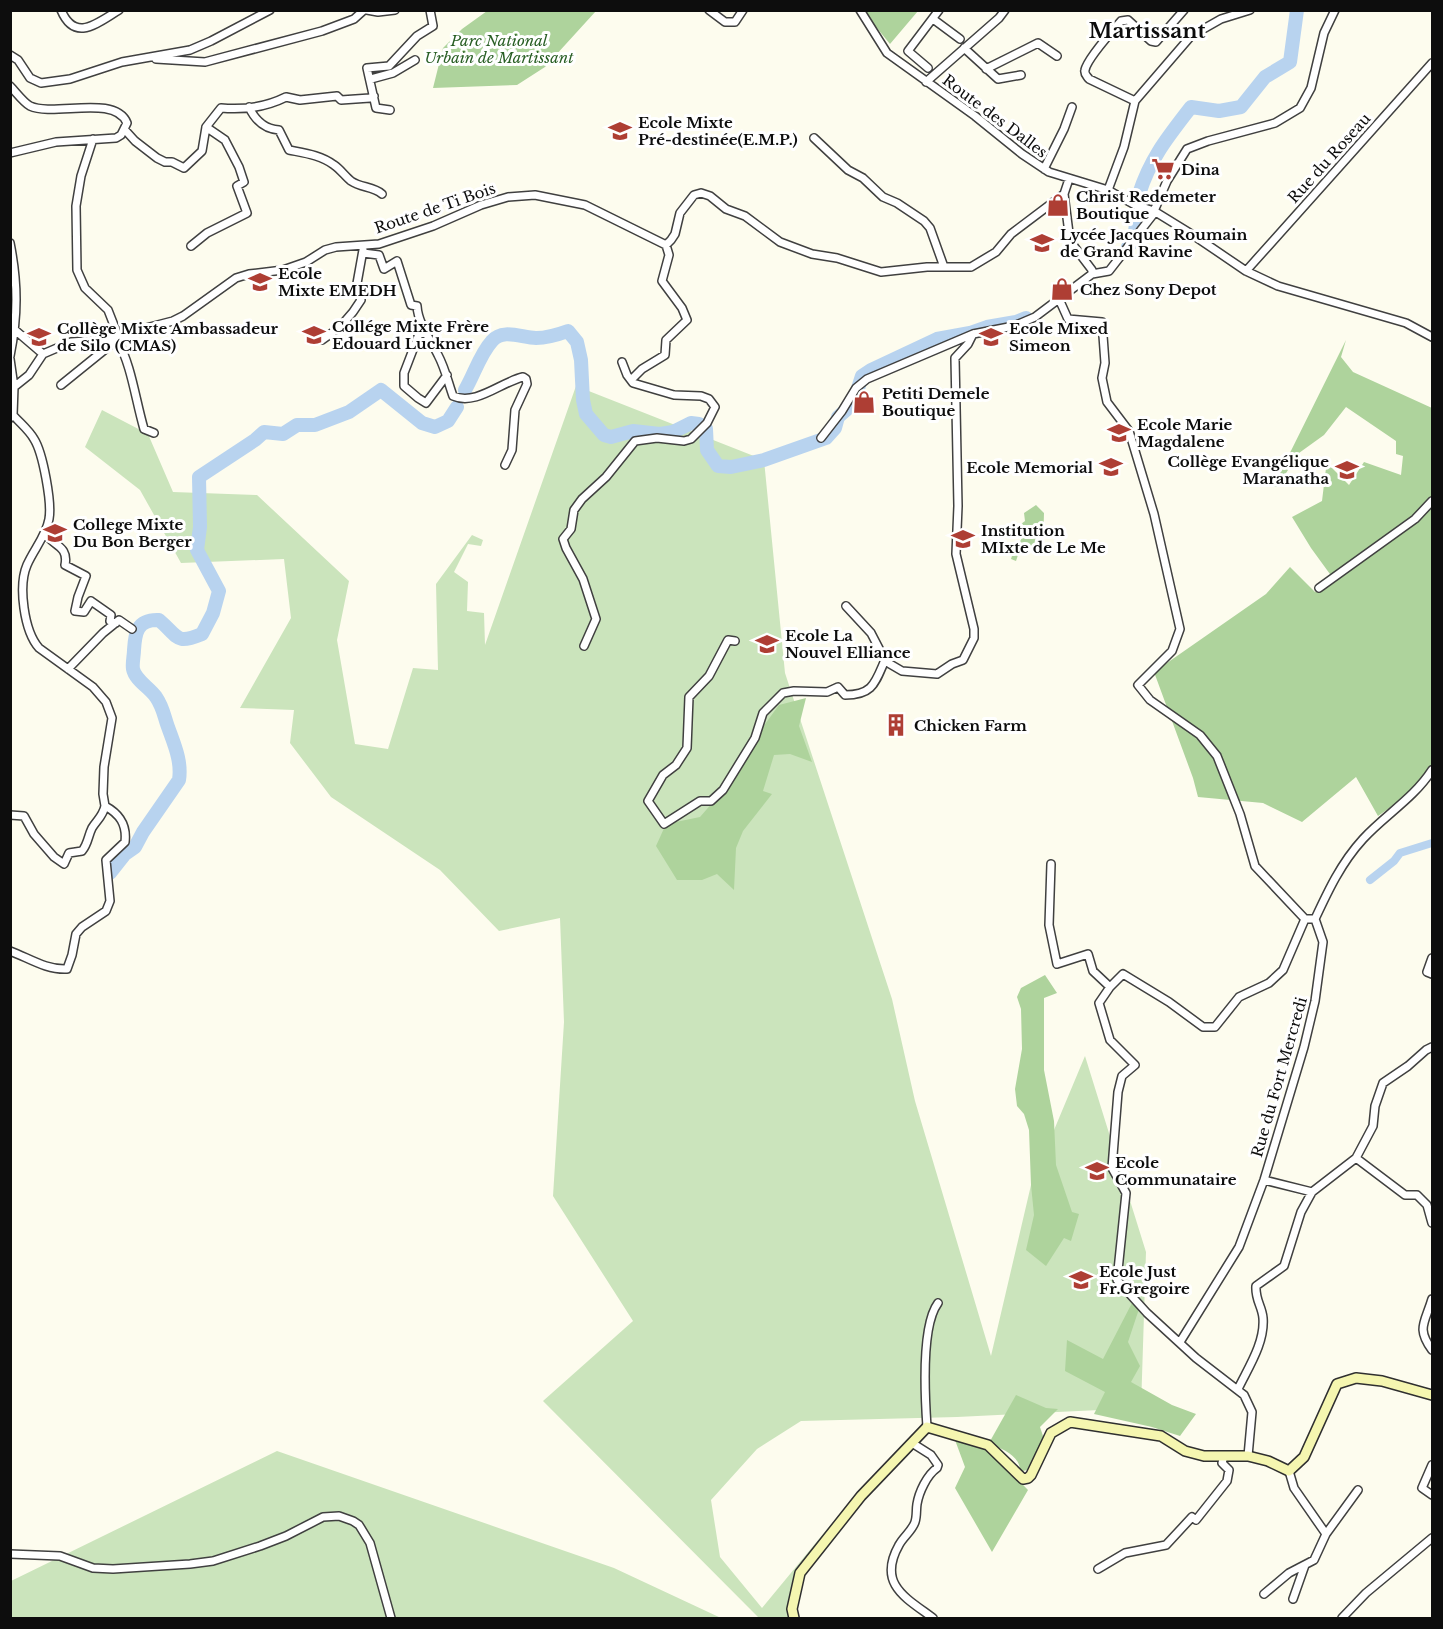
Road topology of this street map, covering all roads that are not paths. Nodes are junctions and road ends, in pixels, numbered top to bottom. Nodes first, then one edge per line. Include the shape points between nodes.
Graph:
1 (61, 10) edge
2 (119, 10) edge
3 (270, 10) edge
4 (365, 10) edge
5 (394, 10) edge
6 (430, 10) edge
7 (709, 10) edge
8 (743, 10) edge
9 (860, 10) edge
10 (939, 10) edge
11 (1005, 10) edge
12 (1184, 10) edge
13 (1335, 10) edge
14 (1250, 11) edge
15 (933, 19) junction
16 (960, 39) dead end
17 (964, 48) junction
18 (10, 55) edge
19 (1057, 56) dead end
20 (141, 58) junction
21 (415, 60) dead end
22 (1432, 63) edge
23 (928, 68) dead end
24 (986, 69) junction
25 (1022, 75) dead end
26 (371, 79) junction
27 (926, 82) junction
28 (10, 86) edge
29 (374, 96) junction
30 (1135, 101) junction
31 (249, 106) junction
32 (1072, 107) dead end
33 (390, 110) dead end
34 (206, 127) junction
35 (125, 130) junction
36 (814, 138) dead end
37 (93, 140) junction
38 (10, 153) edge
39 (1044, 169) junction
40 (1069, 179) junction
41 (1108, 190) junction
42 (382, 194) dead end
43 (1064, 194) junction
44 (1154, 212) junction
45 (10, 243) edge
46 (364, 244) junction
47 (666, 244) junction
48 (191, 246) dead end
49 (363, 253) junction
50 (944, 267) junction
51 (1246, 271) junction
52 (1092, 274) junction
53 (1059, 299) junction
54 (15, 330) junction
55 (426, 332) junction
56 (973, 334) junction
57 (1432, 337) edge
58 (116, 339) junction
59 (322, 340) dead end
60 (43, 354) junction
61 (10, 358) edge
62 (621, 362) dead end
63 (12, 370) edge
64 (447, 375) junction
65 (631, 380) junction
66 (61, 385) dead end
67 (14, 387) junction
68 (12, 417) edge
69 (154, 433) dead end
70 (821, 438) dead end
71 (505, 465) dead end
72 (1432, 501) edge
73 (45, 533) junction
74 (1319, 588) dead end
75 (846, 606) dead end
76 (116, 623) junction
77 (132, 629) dead end
78 (735, 641) dead end
79 (584, 646) dead end
80 (885, 660) junction
81 (68, 669) junction
82 (1432, 770) edge
83 (105, 806) junction
84 (10, 815) edge
85 (1051, 864) dead end
86 (1305, 919) junction
87 (1315, 919) junction
88 (10, 951) edge
89 (1432, 958) edge
90 (1432, 974) edge
91 (1110, 987) junction
92 (1432, 1047) edge
93 (1356, 1158) junction
94 (1264, 1180) junction
95 (1312, 1192) junction
96 (1432, 1223) edge
97 (1432, 1299) edge
98 (938, 1303) dead end
99 (1180, 1342) junction
100 (1432, 1350) edge
101 (1238, 1389) junction
102 (1432, 1395) edge
103 (927, 1427) junction
104 (912, 1443) junction
105 (1224, 1456) junction
106 (1248, 1456) junction
107 (1432, 1466) edge
108 (1289, 1471) junction
109 (1358, 1490) dead end
110 (1432, 1495) edge
111 (1326, 1534) junction
112 (1432, 1538) edge
113 (10, 1554) edge
114 (1305, 1565) junction
115 (1098, 1569) dead end
116 (1264, 1594) dead end
117 (1293, 1599) dead end
118 (391, 1618) edge
119 (794, 1618) edge
120 (933, 1618) edge
121 (1342, 1618) edge

1 - 2 street via 69,25 78,28
3 - 20 street via 190,50
4 - 5 street
4 - 20 street via 354,19 322,31 205,62
6 - 26 street via 433,26 417,36 389,66 367,68
7 - 8 street via 725,22 735,22
9 - 27 street, Route des Dalles via 887,53
10 - 15 street
11 - 17 street
12 - 30 street via 1156,42 1128,20 1121,21 1090,60 1085,70 1089,79
13 - 44 street via 1324,33 1311,87 1300,108 1275,123 1187,149
14 - 30 street via 1221,19 1191,36
15 - 16 street
15 - 23 street via 908,51
17 - 24 street
17 - 27 street
18 - 20 street via 30,78 41,83 70,79
19 - 24 street via 1038,43
21 - 26 street via 393,73
22 - 51 street, Rue du Roseau
24 - 25 street via 998,80
26 - 29 street
27 - 39 street, Route des Dalles
28 - 35 street via 29,105 42,109 100,108 117,112 127,123
29 - 31 street via 341,100 337,96 300,100 286,97 273,104
29 - 33 street via 376,108
30 - 41 street
31 - 34 street via 242,110 221,108
31 - 42 street via 255,118 269,129 279,130 289,150 325,159 352,181
32 - 39 street
34 - 35 street via 202,151 184,168 156,158
34 - 48 street via 225,140 233,155 244,182 237,186 247,213 207,233
35 - 37 street via 116,138
36 - 50 street via 883,197 924,221
37 - 38 street via 56,142
37 - 58 street via 76,206 77,270 85,288 108,310
39 - 40 street, Route des Dalles
40 - 41 street, Route des Dalles
40 - 43 street
41 - 44 street, Route des Dalles
43 - 50 street via 1011,234 996,252 971,267
43 - 52 street via 1070,241
44 - 51 street, Route des Dalles
44 - 52 street via 1109,271
45 - 54 street via 17,281
46 - 47 street, Route de Ti Bois via 379,244 508,197 535,195 585,205
46 - 49 street
46 - 58 street, Route de Ti Bois via 336,246 283,270 236,278 183,316
47 - 50 street via 675,234 680,213 694,195 701,193 744,216 780,242 812,254 881,272
47 - 65 street via 669,255 662,281 687,320 666,340 665,355
49 - 55 street via 379,255 384,269 397,261 411,304 417,306
49 - 59 street via 356,289 360,300 352,316
51 - 57 street, Route des Dalles via 1278,286 1406,323
52 - 53 street
53 - 56 street via 1035,317 1014,326
53 - 86 street via 1068,319 1102,322 1102,378 1107,402 1129,431 1154,514 1180,629 1172,651 1138,685 1150,700 1200,735 1217,756 1255,866
54 - 60 street
54 - 61 street
55 - 64 street
55 - 64 street via 419,334 404,373 404,386 426,403
56 - 70 street via 867,379 856,388
56 - 80 street via 955,358 956,554 974,638 963,660 937,674 902,671
58 - 60 street, Route de Ti Bois via 70,342
58 - 66 street
58 - 69 street via 131,371 144,429
60 - 67 street, Route de Ti Bois via 29,375
61 - 63 street
62 - 65 street
63 - 67 street
64 - 71 street via 453,395 458,398 490,392 517,378 526,379 515,410 515,438
65 - 79 street via 668,393 701,396 715,407 707,423 691,439 635,441 574,510 571,529 563,539 583,579 596,619
67 - 68 street
68 - 73 street via 34,438 41,453 50,507
72 - 74 street via 1415,519
73 - 76 street via 61,548 65,566 86,576 75,611 84,612 91,602
73 - 81 street via 26,567 25,615 33,642
75 - 80 street via 871,633
76 - 77 street via 119,620
76 - 81 street
78 - 80 street via 728,640 709,676 689,697 687,748 676,765 663,775 648,801 664,824 700,801 711,801 723,790 757,733 763,712 783,693 827,692 838,687 844,694 864,692 874,686
81 - 83 street via 93,687 106,702 112,718 104,767
82 - 87 street via 1421,788 1363,839 1336,873
83 - 84 street via 85,847 69,853 64,864 33,834 24,816
83 - 88 street via 123,822 126,833 125,842 106,860 110,901 106,911 76,934 67,969 38,964
85 - 91 street via 1049,925 1057,964 1088,954 1093,971
86 - 87 street
86 - 91 street via 1283,970 1269,983 1239,997 1215,1027 1203,1027 1123,974
87 - 94 street, Rue du Fort Mercredi via 1323,942 1315,1001
89 - 90 street via 1426,972
91 - 99 street via 1099,1003 1110,1040 1135,1065 1122,1077 1118,1092 1112,1168 1126,1193 1117,1280
92 - 93 street via 1383,1083 1372,1126
93 - 95 street
93 - 96 street via 1405,1195 1417,1195 1427,1205
94 - 95 street
94 - 99 street, Rue du Fort Mercredi via 1239,1247
95 - 101 street via 1301,1212 1284,1266 1256,1286 1255,1296 1263,1317 1261,1342
97 - 100 street via 1422,1332
98 - 103 street via 933,1310 926,1358
99 - 101 street
101 - 106 street via 1252,1412
102 - 108 street via 1382,1381 1356,1378 1337,1384 1304,1457
103 - 104 street
103 - 105 street via 988,1445 1023,1479 1031,1475 1052,1433 1070,1422 1161,1436 1185,1451
104 - 119 street via 861,1496 800,1573 792,1609
104 - 120 street via 931,1455 938,1465 930,1473 917,1502 915,1523 893,1559 892,1579 898,1592
105 - 106 street
105 - 115 street via 1222,1463 1229,1470 1227,1480 1196,1520 1192,1517 1166,1545 1125,1553
106 - 108 street
107 - 110 street via 1422,1488
108 - 111 street via 1294,1488
109 - 111 street
111 - 114 street via 1314,1560
112 - 121 street
113 - 118 street via 60,1556 93,1568 190,1564 260,1546 324,1517 339,1516 359,1525 370,1543
114 - 116 street
114 - 117 street

